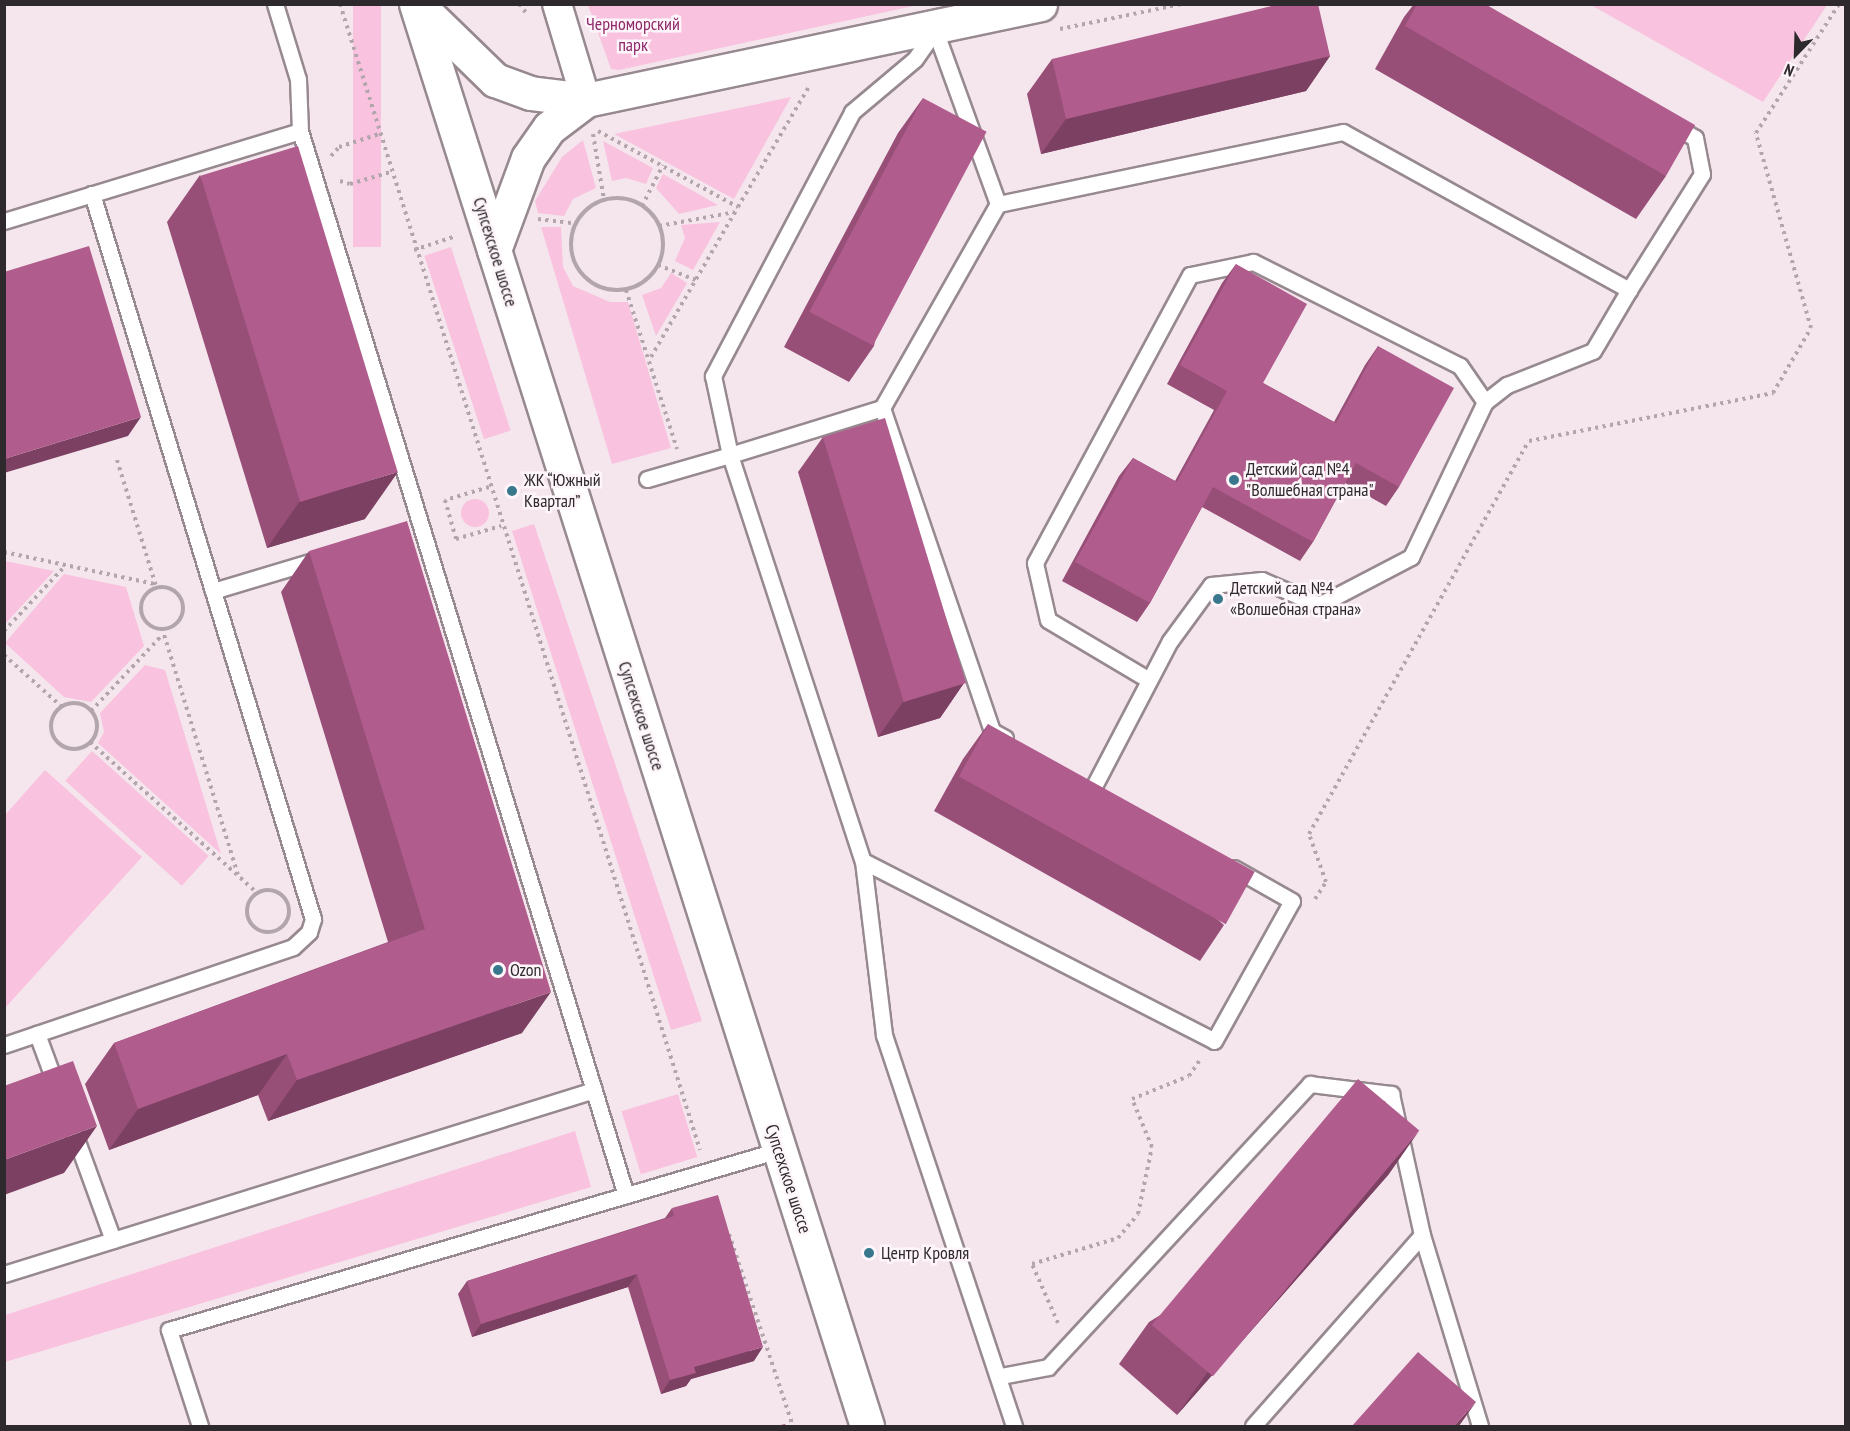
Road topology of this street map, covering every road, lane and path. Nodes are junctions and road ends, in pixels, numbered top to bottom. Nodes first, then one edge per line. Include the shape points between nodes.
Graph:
1 (275, 4) edge
2 (340, 4) edge
3 (417, 4) edge
4 (557, 4) edge
5 (1040, 4) edge
6 (1839, 4) edge
7 (935, 30) junction
8 (811, 84) dead end
9 (586, 100) junction
10 (1654, 114) edge
11 (300, 131) junction
12 (379, 134) junction
13 (663, 165) junction
14 (332, 169) dead end
15 (391, 171) junction
16 (336, 178) dead end
17 (92, 194) junction
18 (604, 200) junction
19 (998, 204) junction
20 (642, 206) junction
21 (738, 207) junction
22 (735, 212) junction
23 (4, 221) edge
24 (659, 226) junction
25 (494, 250) junction
26 (658, 265) junction
27 (696, 280) junction
28 (626, 290) junction
29 (1629, 290) junction
30 (651, 357) junction
31 (1485, 402) junction
32 (882, 408) junction
33 (730, 455) junction
34 (117, 460) dead end
35 (682, 469) junction
36 (647, 479) dead end
37 (489, 487) junction
38 (501, 526) junction
39 (422, 528) junction
40 (402, 534) edge
41 (4, 552) edge
42 (341, 552) edge
43 (66, 565) junction
44 (156, 586) junction
45 (213, 591) junction
46 (4, 631) edge
47 (163, 631) junction
48 (4, 655) edge
49 (1149, 680) junction
50 (62, 707) junction
51 (91, 711) junction
52 (90, 742) junction
53 (1022, 748) edge
54 (1112, 799) edge
55 (862, 861) junction
56 (1222, 861) edge
57 (238, 875) junction
58 (257, 893) junction
59 (1292, 901) junction
60 (37, 1034) junction
61 (1214, 1041) junction
62 (4, 1045) edge
63 (594, 1090) junction
64 (61, 1100) edge
65 (69, 1122) edge
66 (779, 1150) junction
67 (707, 1171) junction
68 (626, 1195) junction
69 (727, 1227) edge
70 (1422, 1235) junction
71 (113, 1240) junction
72 (4, 1274) edge
73 (1067, 1346) junction
74 (1001, 1376) junction
75 (200, 1426) edge
76 (793, 1426) edge
77 (867, 1426) edge
78 (1014, 1426) edge
79 (1253, 1426) edge
80 (1480, 1426) edge

1 - 11 lane via 301,98
2 - 12 path
3 - 9 main road via 495,80 530,93
3 - 25 main road, Супсехское шоссе
4 - 9 street
5 - 7 main road
6 - 59 path via 1756,134 1811,328 1773,393 1528,441 1309,834 1326,882 1317,899
7 - 9 main road
7 - 19 lane
7 - 33 lane via 915,59 852,112 713,376
8 - 21 path
9 - 25 main road via 549,128 528,158
10 - 29 lane via 1695,138 1701,174
11 - 17 lane
11 - 39 lane
12 - 14 path via 339,147 331,156
12 - 15 path
13 - 18 path via 592,128
13 - 20 path
13 - 21 path
15 - 16 path via 350,184
15 - 37 path
17 - 23 lane
17 - 45 lane
18 - 20 path
18 - 28 path via 578,219 571,249 579,270 593,284
19 - 29 lane via 1343,132
19 - 32 lane
20 - 24 path
21 - 22 path
22 - 24 path
22 - 27 path
24 - 26 path
25 - 66 main road, Супсехское шоссе
26 - 27 path
26 - 28 path via 642,283
27 - 30 path
28 - 30 path
29 - 31 lane via 1593,351 1506,385
30 - 35 path
31 - 49 lane via 1411,557 1319,605 1262,580 1211,585
31 - 49 lane via 1460,366 1253,262 1190,275 1035,563 1048,620
32 - 33 lane
32 - 53 lane via 992,731
33 - 35 lane
33 - 55 lane
34 - 44 path
35 - 36 lane
37 - 38 path
37 - 38 path via 445,500 456,539
38 - 67 path
39 - 40 lane
39 - 63 lane
41 - 43 path
42 - 45 lane
43 - 44 path
43 - 46 path
44 - 47 path via 147,592 141,614 147,623
44 - 47 path via 177,592 183,602 178,622
45 - 60 lane via 310,908 309,932 293,947
47 - 51 path
47 - 57 path
48 - 50 path
49 - 54 lane via 1088,785
50 - 51 path via 79,703
50 - 52 path via 51,721 58,743 69,748
51 - 52 path via 97,730
52 - 57 path
55 - 61 lane
55 - 74 lane via 884,1035
56 - 59 lane
57 - 58 path
58 - 58 path via 247,905 247,916 263,932 274,932 287,920 289,905 273,889
59 - 61 lane
60 - 62 lane
60 - 64 lane
61 - 73 path via 1189,1076 1132,1099 1152,1147 1138,1214 1118,1238 1032,1263
63 - 68 lane
63 - 71 lane
65 - 71 lane
66 - 67 lane
66 - 77 main road, Супсехское шоссе
67 - 68 lane
68 - 75 lane via 169,1330
69 - 76 path
70 - 73 lane via 1391,1094 1310,1084
70 - 79 lane
70 - 80 lane
71 - 72 lane
73 - 74 lane via 1048,1367
74 - 78 lane

